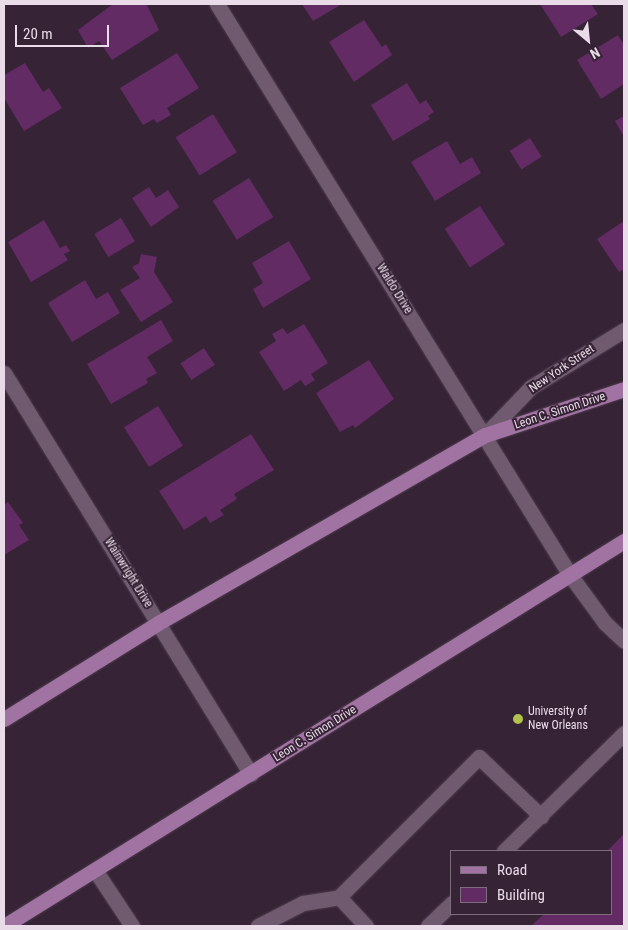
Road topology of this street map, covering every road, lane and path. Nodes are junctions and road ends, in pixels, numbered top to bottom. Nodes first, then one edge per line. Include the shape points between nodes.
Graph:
1 (217, 4) edge
2 (624, 330) edge
3 (4, 373) edge
4 (624, 390) edge
5 (485, 435) junction
6 (624, 541) edge
7 (570, 576) junction
8 (158, 623) junction
9 (624, 641) edge
10 (4, 719) edge
11 (624, 733) edge
12 (251, 774) junction
13 (540, 816) junction
14 (505, 850) edge
15 (95, 870) junction
16 (338, 897) junction
17 (450, 905) edge
18 (4, 926) edge
19 (132, 926) edge
20 (258, 926) edge
21 (366, 926) edge
22 (428, 926) edge

1 - 5 street, Waldo Drive
2 - 5 street, New York Street via 531,387
3 - 8 street, Wainwright Drive
4 - 5 main road, Leon C. Simon Drive
5 - 7 street, Waldo Drive
5 - 8 main road, Leon C. Simon Drive
6 - 7 main road, Leon C. Simon Drive
7 - 9 street, Waldo Drive via 605,623
7 - 12 main road, Leon C. Simon Drive
8 - 10 main road, Leon C. Simon Drive
8 - 12 street, Wainwright Drive
11 - 13 street
12 - 15 main road, Leon C. Simon Drive
13 - 14 street
13 - 16 street via 479,757
15 - 18 main road, Leon C. Simon Drive
15 - 19 street
16 - 20 street via 303,903
16 - 21 street
17 - 22 street

